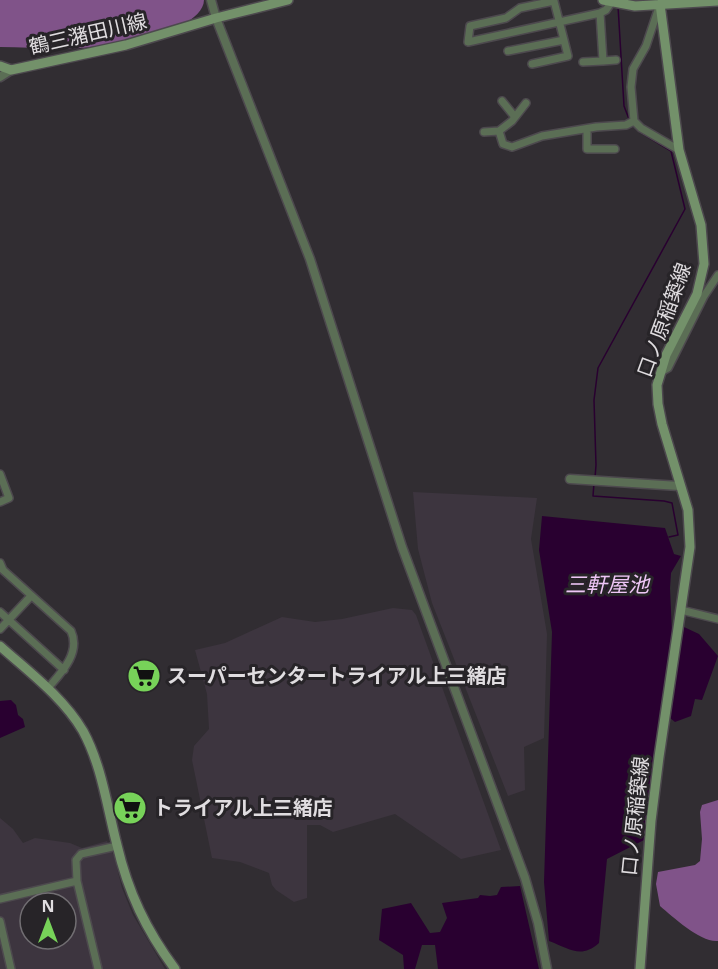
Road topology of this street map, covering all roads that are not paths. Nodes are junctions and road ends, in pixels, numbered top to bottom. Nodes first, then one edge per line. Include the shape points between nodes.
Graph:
1 (288, 0) edge
2 (555, 0) edge
3 (607, 1) edge
4 (718, 1) edge
5 (214, 2) edge
6 (660, 2) edge
7 (600, 13) junction
8 (216, 18) junction
9 (560, 22) junction
10 (564, 40) junction
11 (508, 51) dead end
12 (616, 60) dead end
13 (603, 61) junction
14 (583, 62) dead end
15 (532, 64) dead end
16 (0, 66) edge
17 (11, 70) junction
18 (0, 76) edge
19 (502, 100) dead end
20 (526, 103) dead end
21 (515, 117) junction
22 (634, 121) junction
23 (587, 129) junction
24 (499, 131) junction
25 (484, 132) dead end
26 (615, 149) dead end
27 (679, 150) junction
28 (718, 275) edge
29 (659, 374) junction
30 (0, 474) edge
31 (570, 479) dead end
32 (679, 486) junction
33 (0, 502) edge
34 (0, 563) edge
35 (31, 596) junction
36 (681, 610) junction
37 (0, 612) edge
38 (718, 619) edge
39 (8, 620) junction
40 (0, 628) edge
41 (0, 646) edge
42 (64, 670) junction
43 (48, 688) junction
44 (117, 846) junction
45 (77, 881) junction
46 (0, 899) edge
47 (0, 921) edge
48 (12, 969) edge
49 (98, 969) edge
50 (174, 969) edge
51 (547, 969) edge
52 (640, 969) edge

1 - 8 main road, 鶴三潴田川線
2 - 9 street
2 - 9 street via 470,26 468,42
3 - 6 main road via 634,6
3 - 7 street via 606,10
4 - 6 main road
5 - 8 street
6 - 22 street via 646,46 633,69
6 - 27 main road, 口ノ原稲築線
7 - 9 street
7 - 13 street
8 - 17 main road, 鶴三潴田川線 via 126,45
8 - 51 street via 313,268 402,547 525,878
9 - 10 street
10 - 11 street
10 - 15 street via 568,56
12 - 13 street
13 - 14 street
16 - 17 main road, 鶴三潴田川線
17 - 18 street
19 - 21 street
20 - 21 street
21 - 24 street
22 - 23 street
22 - 27 street
23 - 24 street via 542,136 512,147 503,144
23 - 26 street via 586,148
24 - 25 street
27 - 29 main road, 口ノ原稲築線 via 701,225 704,264 697,294
28 - 29 street via 668,368
29 - 32 main road, 口ノ原稲築線 via 658,404
30 - 33 street via 9,498
31 - 32 street
32 - 36 main road, 口ノ原稲築線 via 688,510 690,538
34 - 35 street
35 - 39 street
35 - 42 street via 71,631 74,643
36 - 38 street
36 - 52 main road, 口ノ原稲築線 via 651,821
37 - 39 street
39 - 40 street
39 - 42 street
41 - 43 main road
42 - 43 street
43 - 44 main road via 82,730 93,752
44 - 45 street via 81,854 76,860
44 - 50 main road via 134,902
45 - 46 street
45 - 49 street
47 - 48 street

